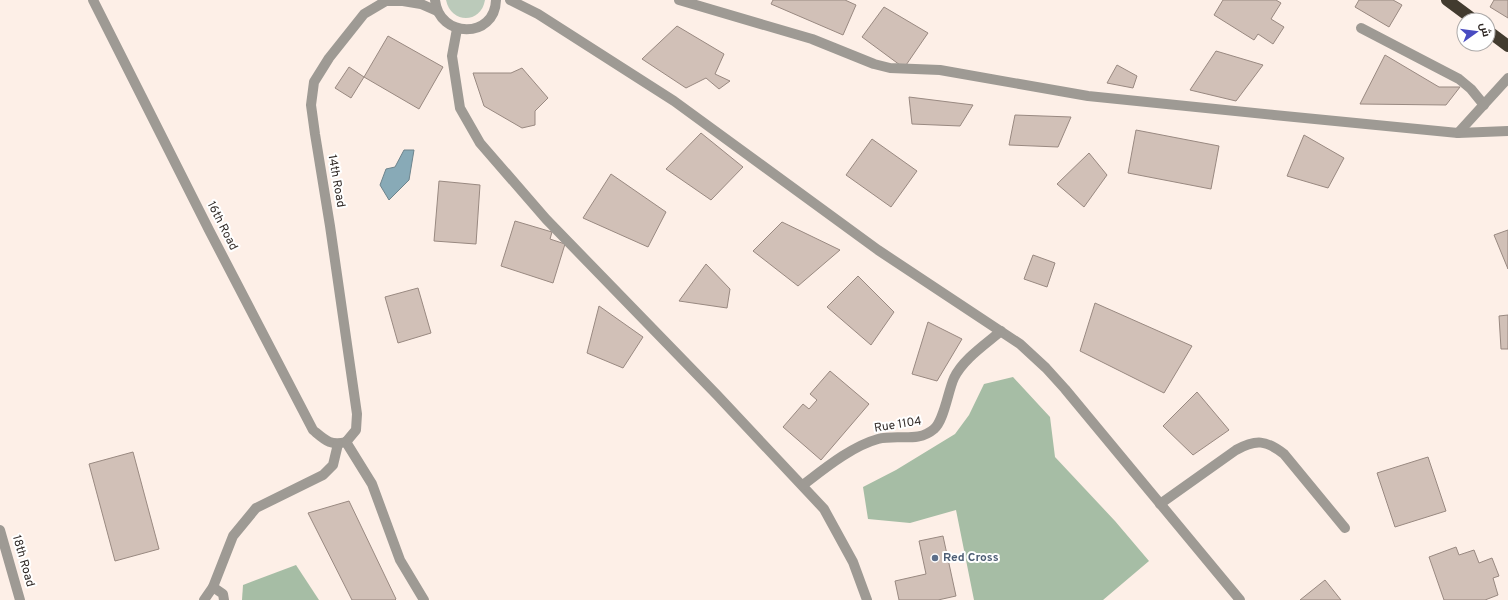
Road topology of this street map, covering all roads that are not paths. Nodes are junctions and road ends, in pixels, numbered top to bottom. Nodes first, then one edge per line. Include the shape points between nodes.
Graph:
1 (93, 0) edge
2 (435, 0) edge
3 (496, 0) edge
4 (510, 0) edge
5 (680, 0) edge
6 (1446, 0) edge
7 (386, 1) edge
8 (437, 11) junction
9 (1463, 12) edge
10 (1361, 28) dead end
11 (457, 29) junction
12 (1496, 37) edge
13 (1508, 46) edge
14 (1508, 78) edge
15 (1484, 105) junction
16 (1508, 132) edge
17 (1458, 134) junction
18 (1001, 331) junction
19 (342, 443) junction
20 (803, 485) junction
21 (1160, 504) junction
22 (1345, 528) dead end
23 (0, 530) edge
24 (213, 587) junction
25 (20, 600) edge
26 (204, 600) edge
27 (224, 600) edge
28 (424, 600) edge
29 (867, 600) edge
30 (1240, 600) edge

1 - 19 street, 16th Road via 313,430 326,442
2 - 8 street
3 - 11 street via 493,12 482,25 474,29
4 - 18 street via 538,14 674,101 878,250
5 - 17 street via 812,39 890,68 940,70 1088,96
6 - 9 highway
7 - 8 street, 14th Road via 421,4
7 - 19 street, 14th Road via 364,14 329,58 314,82 312,105 357,414 356,430
8 - 11 street via 442,19
10 - 15 street via 1459,79
11 - 20 street via 452,56 460,108 480,143 546,219
12 - 13 highway
14 - 15 street
15 - 17 street
16 - 17 street
18 - 20 street, Rue 1104 via 954,377 936,428 918,437 896,436 877,439 832,463
18 - 21 street via 1020,344 1046,368
19 - 24 street via 334,465 323,475 256,508 233,536
19 - 28 street via 372,484 400,560
20 - 29 street via 824,509 840,537 853,562
21 - 22 street via 1236,450 1248,444 1263,442 1273,445 1284,454
21 - 30 street
23 - 25 street, 18th Road
24 - 26 street
24 - 27 street via 223,594

